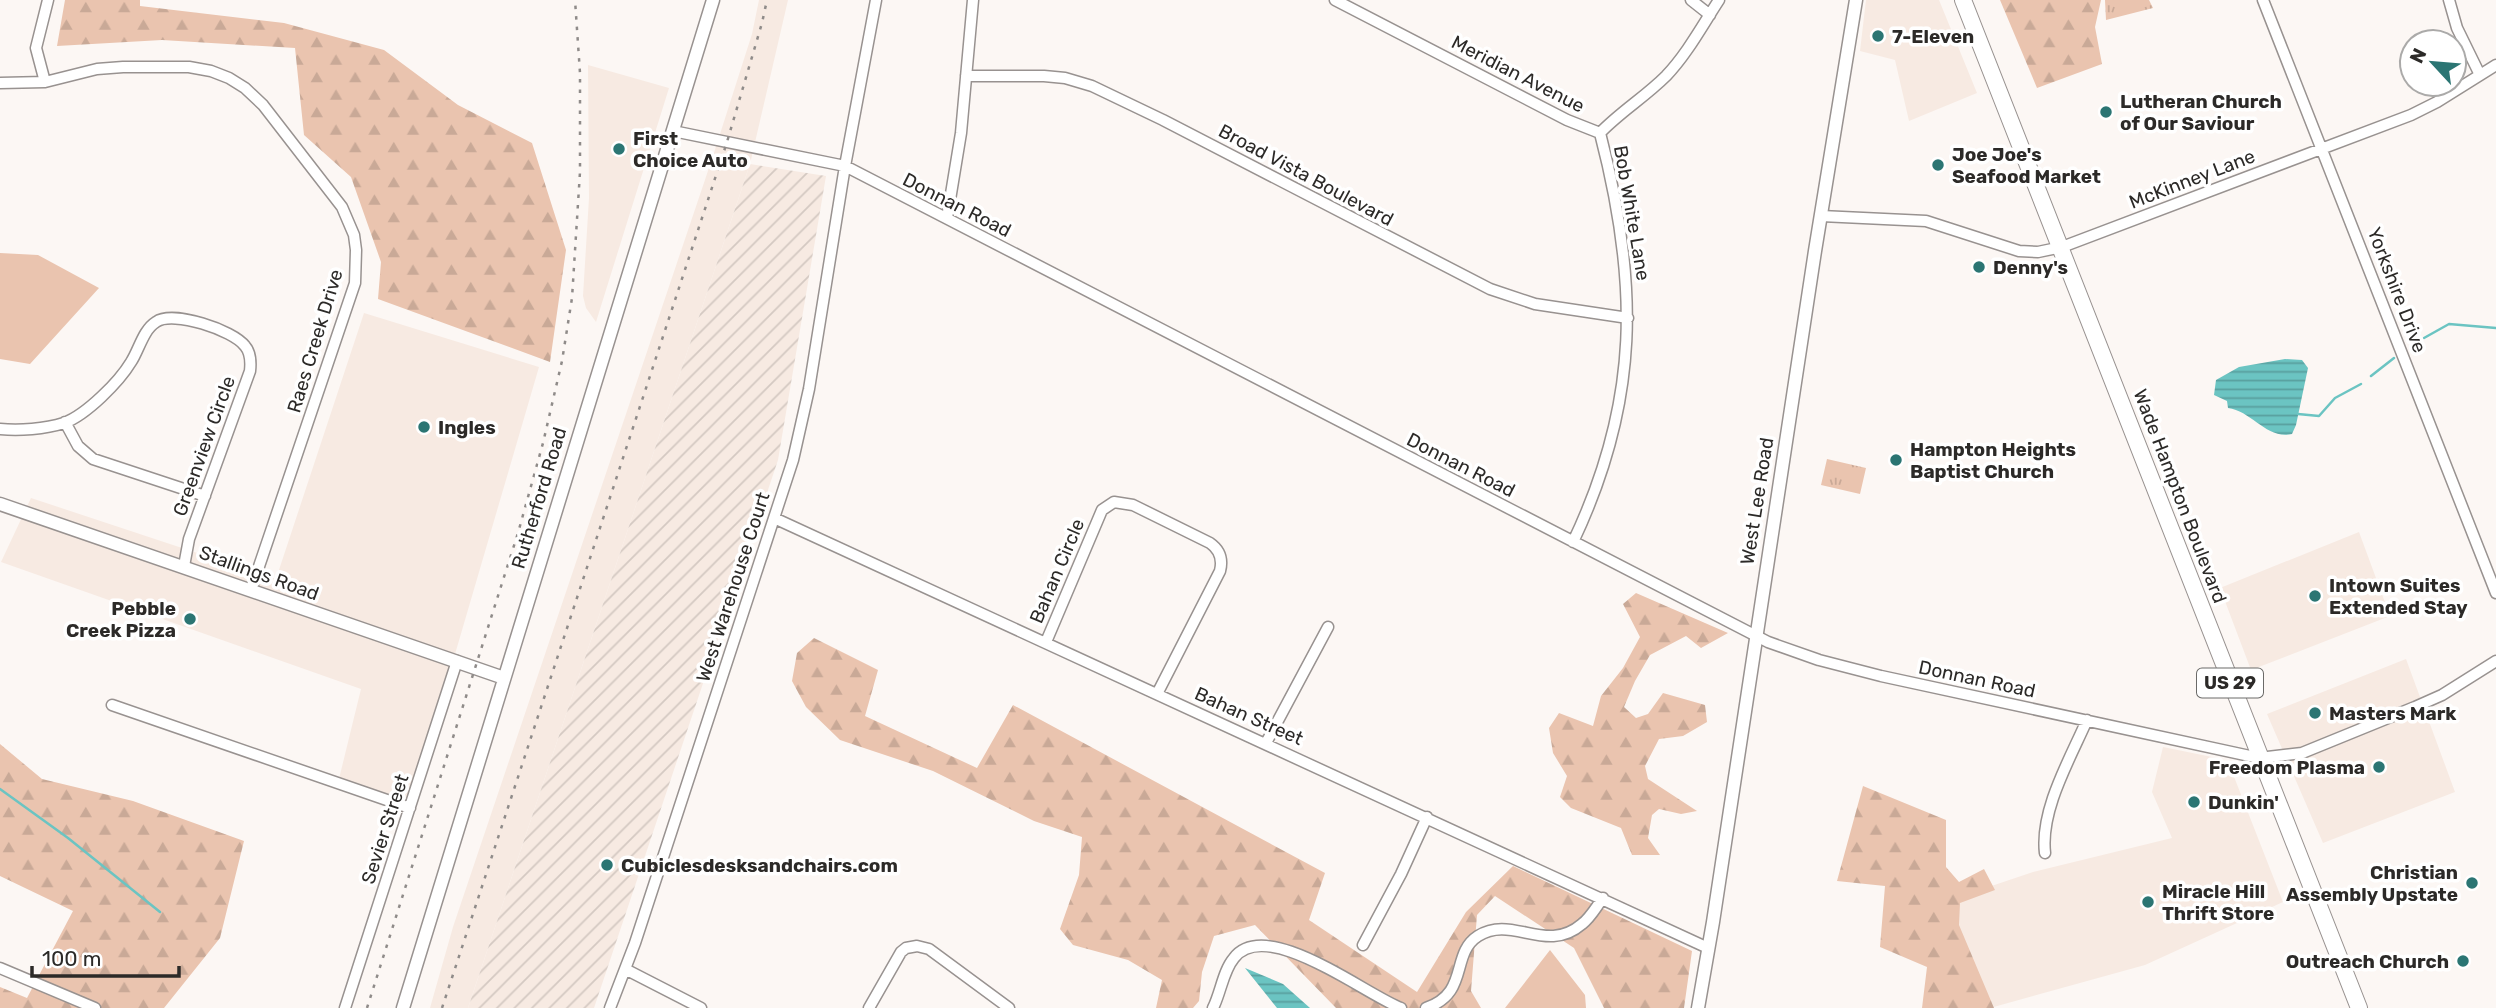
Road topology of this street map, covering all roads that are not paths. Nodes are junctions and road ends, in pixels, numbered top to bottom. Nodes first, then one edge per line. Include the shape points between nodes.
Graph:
1 (48, 0) edge
2 (713, 0) edge
3 (876, 0) edge
4 (973, 0) edge
5 (1335, 0) edge
6 (1691, 0) edge
7 (1719, 0) edge
8 (1856, 0) edge
9 (1963, 0) edge
10 (2263, 0) edge
11 (2449, 0) edge
12 (1710, 15) junction
13 (2496, 65) edge
14 (2480, 75) junction
15 (966, 76) junction
16 (0, 82) edge
17 (44, 82) junction
18 (673, 131) junction
19 (1600, 133) junction
20 (2321, 149) junction
21 (845, 166) junction
22 (1821, 216) junction
23 (947, 218) junction
24 (2056, 249) junction
25 (1628, 318) junction
26 (65, 422) junction
27 (0, 429) edge
28 (205, 496) junction
29 (0, 504) edge
30 (774, 518) junction
31 (1573, 542) junction
32 (184, 566) junction
33 (251, 590) junction
34 (2496, 593) edge
35 (1328, 627) dead end
36 (1756, 636) junction
37 (1046, 642) junction
38 (457, 661) junction
39 (2496, 662) edge
40 (504, 678) junction
41 (1157, 694) junction
42 (112, 705) dead end
43 (2087, 720) junction
44 (1266, 743) junction
45 (2259, 758) junction
46 (410, 808) junction
47 (1427, 817) junction
48 (2045, 853) dead end
49 (1603, 898) junction
50 (1363, 946) dead end
51 (1708, 948) junction
52 (0, 968) edge
53 (625, 969) junction
54 (95, 1008) edge
55 (345, 1008) edge
56 (403, 1008) edge
57 (610, 1008) edge
58 (701, 1008) edge
59 (869, 1008) edge
60 (1009, 1008) edge
61 (1213, 1008) edge
62 (1401, 1008) edge
63 (1426, 1008) edge
64 (1698, 1008) edge
65 (2359, 1008) edge

1 - 17 street via 36,48
2 - 18 street, Rutherford Road
3 - 21 street, West Warehouse Court
4 - 15 street
5 - 19 street, Meridian Avenue
6 - 12 street
7 - 12 street, Meridian Avenue
8 - 22 street, West Lee Road
9 - 24 main road, Wade Hampton Boulevard / US 29
10 - 20 street, Yorkshire Drive
11 - 14 street
12 - 19 street, Meridian Avenue via 1668,74
13 - 14 street, McKinney Lane
14 - 20 street, McKinney Lane via 2411,115
15 - 23 street
15 - 25 street, Broad Vista Boulevard via 1044,76 1092,86 1490,289 1535,304
16 - 17 street, Raes Creek Drive
17 - 33 street, Raes Creek Drive via 123,66 189,67 220,74 262,104 337,198 348,219 357,266 351,298
18 - 21 street, Donnan Road
18 - 40 street, Rutherford Road
19 - 25 street, Bob White Lane via 1626,267
20 - 24 street, McKinney Lane
20 - 34 street, Yorkshire Drive
21 - 23 street, Donnan Road
21 - 30 street, West Warehouse Court via 802,422
22 - 24 street via 1927,221 2019,251
22 - 36 street, West Lee Road
23 - 31 street, Donnan Road
24 - 45 main road, Wade Hampton Boulevard / US 29
25 - 31 street, Bob White Lane via 1625,378 1613,435 1597,488
26 - 27 street, Greenview Circle
26 - 28 street via 78,446 93,458
26 - 28 street, Greenview Circle via 117,382 157,321 181,318 231,335 248,349 251,367
28 - 32 street, Greenview Circle
29 - 32 street, Stallings Road
30 - 37 street, Bahan Street
30 - 53 street, West Warehouse Court
31 - 36 street, Donnan Road
32 - 33 street, Stallings Road
33 - 38 street, Stallings Road
35 - 44 street
36 - 43 street, Donnan Road via 1848,669
36 - 51 street, West Lee Road
37 - 41 street, Bahan Street
37 - 41 street, Bahan Circle via 1102,510 1114,502 1133,505 1210,543 1221,561
38 - 40 street, Stallings Road
38 - 46 street, Sevier Street
39 - 45 street, Donnan Road via 2416,707 2302,753
40 - 56 street, Rutherford Road
41 - 44 street, Bahan Street
42 - 46 street
43 - 45 street, Donnan Road
43 - 48 street via 2048,812
44 - 47 street, Bahan Street
45 - 65 main road, Wade Hampton Boulevard / US 29
46 - 55 street, Sevier Street
47 - 49 street, Bahan Street
47 - 50 street
49 - 51 street, Bahan Street
49 - 63 street via 1583,924 1562,936 1505,929 1479,936 1464,954 1451,991
51 - 64 street, West Lee Road
52 - 54 street
53 - 57 street, West Warehouse Court
53 - 58 street
59 - 60 street via 901,952 917,946 933,951
61 - 62 street via 1234,957 1245,948 1259,946 1292,952

